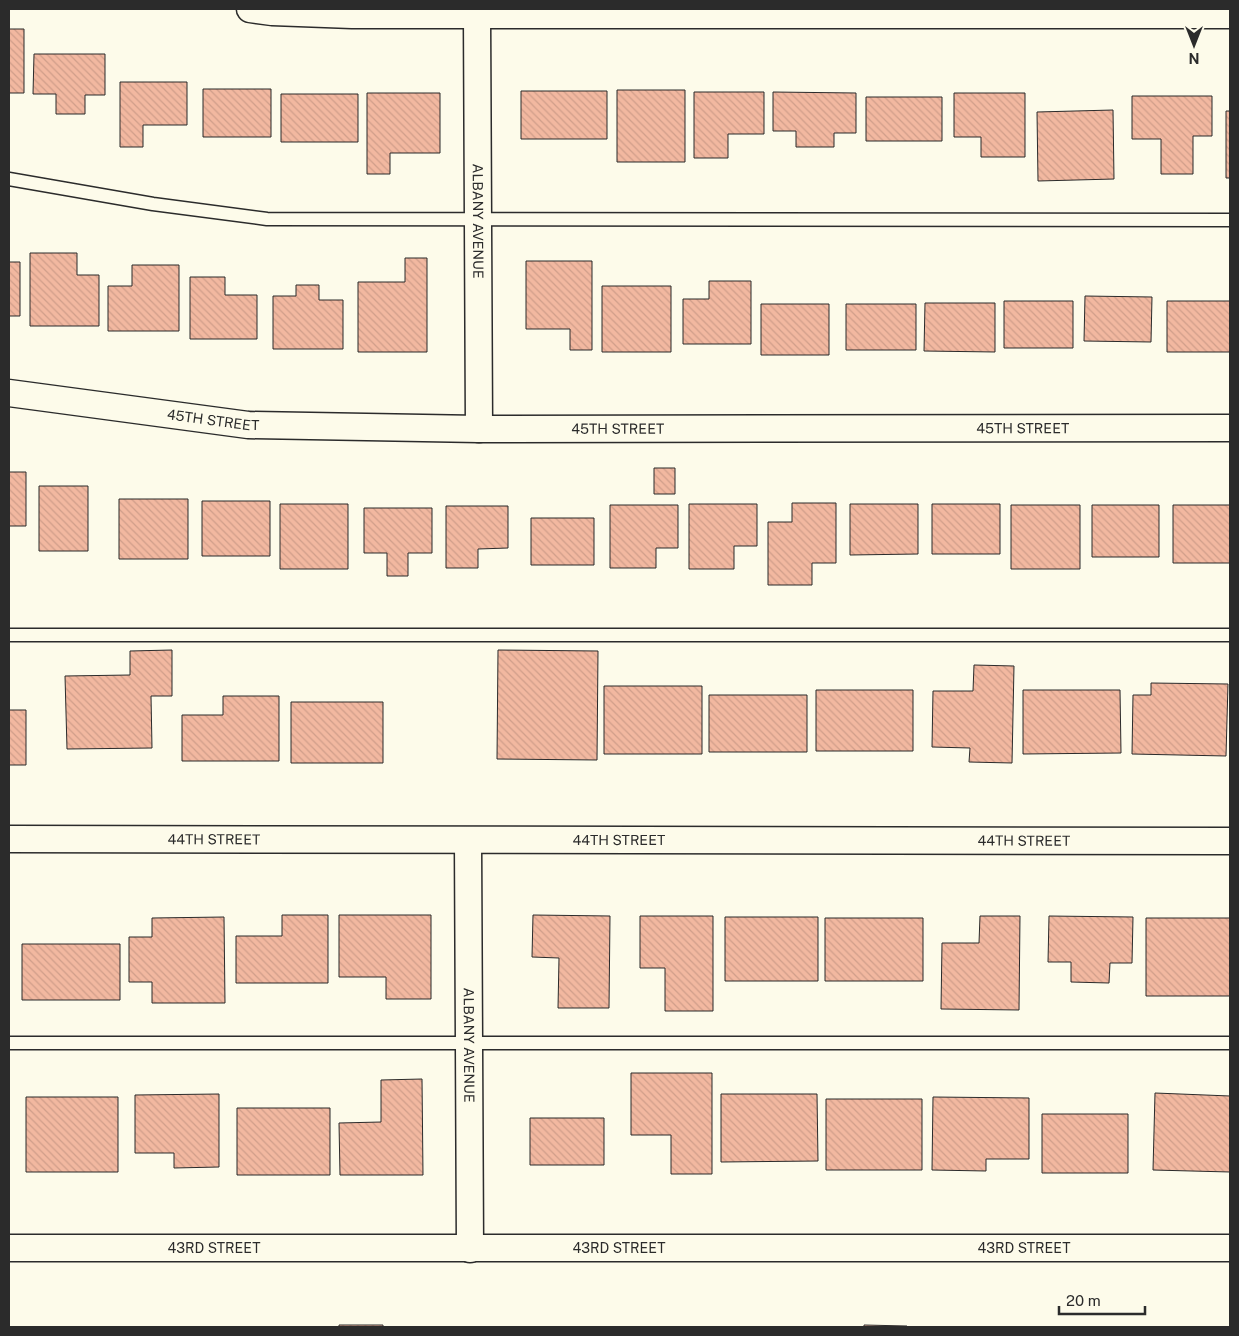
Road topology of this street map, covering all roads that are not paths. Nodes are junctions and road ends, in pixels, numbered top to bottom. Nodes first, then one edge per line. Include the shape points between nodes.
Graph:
1 (250, 9) edge
2 (477, 15) junction
3 (1230, 16) edge
4 (9, 179) edge
5 (478, 220) junction
6 (1230, 220) edge
7 (9, 393) edge
8 (479, 428) junction
9 (1230, 428) edge
10 (9, 635) edge
11 (1230, 635) edge
12 (9, 839) edge
13 (468, 841) junction
14 (1230, 841) edge
15 (9, 1043) edge
16 (469, 1043) junction
17 (1230, 1043) edge
18 (9, 1248) edge
19 (1230, 1248) edge
20 (470, 1249) junction

1 - 2 street via 342,15
2 - 3 street
2 - 5 street, ALBANY AVENUE
4 - 5 lane via 153,204 267,219
5 - 6 lane
5 - 8 street, ALBANY AVENUE
7 - 8 street, 45TH STREET via 248,425
8 - 9 street, 45TH STREET
10 - 11 lane
12 - 13 street, 44TH STREET
13 - 14 street, 44TH STREET
13 - 16 street, ALBANY AVENUE
15 - 16 lane
16 - 17 lane
16 - 20 street, ALBANY AVENUE
18 - 20 street, 43RD STREET
19 - 20 street, 43RD STREET

